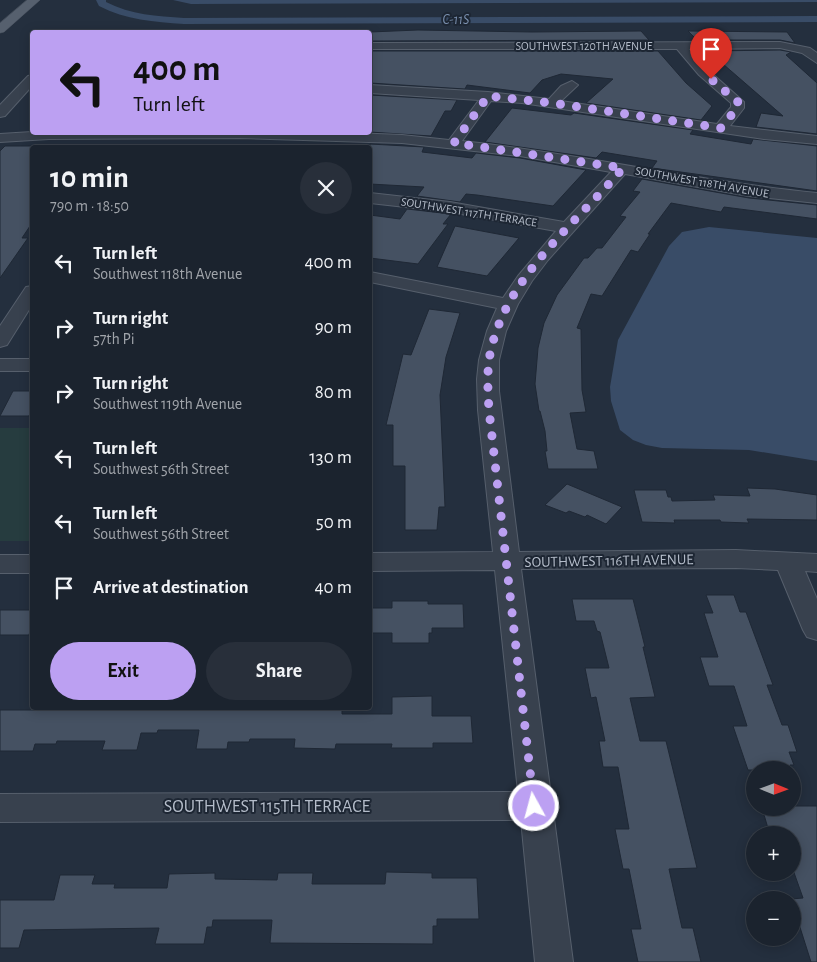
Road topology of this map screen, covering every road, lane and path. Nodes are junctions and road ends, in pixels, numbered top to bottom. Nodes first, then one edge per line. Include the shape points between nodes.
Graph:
1 (17, 0) edge
2 (34, 0) edge
3 (0, 15) edge
4 (0, 30) edge
5 (372, 46) edge
6 (681, 46) junction
7 (817, 59) edge
8 (30, 81) edge
9 (572, 85) dead end
10 (372, 89) edge
11 (488, 96) junction
12 (552, 103) junction
13 (0, 113) edge
14 (721, 128) junction
15 (0, 132) edge
16 (30, 134) edge
17 (49, 135) edge
18 (290, 135) edge
19 (0, 138) edge
20 (817, 140) edge
21 (454, 143) junction
22 (623, 168) junction
23 (372, 198) edge
24 (817, 198) edge
25 (568, 228) junction
26 (372, 277) edge
27 (30, 294) edge
28 (508, 304) junction
29 (0, 342) edge
30 (0, 366) edge
31 (30, 366) edge
32 (787, 561) junction
33 (372, 562) edge
34 (507, 562) junction
35 (817, 562) edge
36 (0, 564) edge
37 (30, 564) edge
38 (817, 630) edge
39 (534, 806) junction
40 (0, 808) edge
41 (554, 962) edge

1 - 3 main road
2 - 4 main road
5 - 6 street, SOUTHWEST 120TH AVENUE
6 - 7 street, SOUTHWEST 120TH AVENUE via 797,47
6 - 14 street via 703,72 738,102
8 - 13 street
9 - 12 street
10 - 11 street
11 - 12 street
11 - 21 street
12 - 14 street
14 - 20 street
15 - 16 street, SOUTHWEST 118TH AVENUE
17 - 19 street, SOUTHWEST 118TH AVENUE
18 - 21 street, SOUTHWEST 118TH AVENUE
21 - 22 street, SOUTHWEST 118TH AVENUE
22 - 24 street, SOUTHWEST 118TH AVENUE via 749,191
22 - 25 street
23 - 25 street, SOUTHWEST 117TH TERRACE via 450,206
25 - 28 street via 533,267
26 - 28 street
27 - 29 street
28 - 34 street via 496,331 488,386
30 - 31 street
32 - 34 street, SOUTHWEST 116TH AVENUE
32 - 35 street, SOUTHWEST 116TH AVENUE
32 - 38 street
33 - 34 street, SOUTHWEST 116TH AVENUE
34 - 39 street
36 - 37 street
39 - 40 street, SOUTHWEST 115TH TERRACE
39 - 41 street

